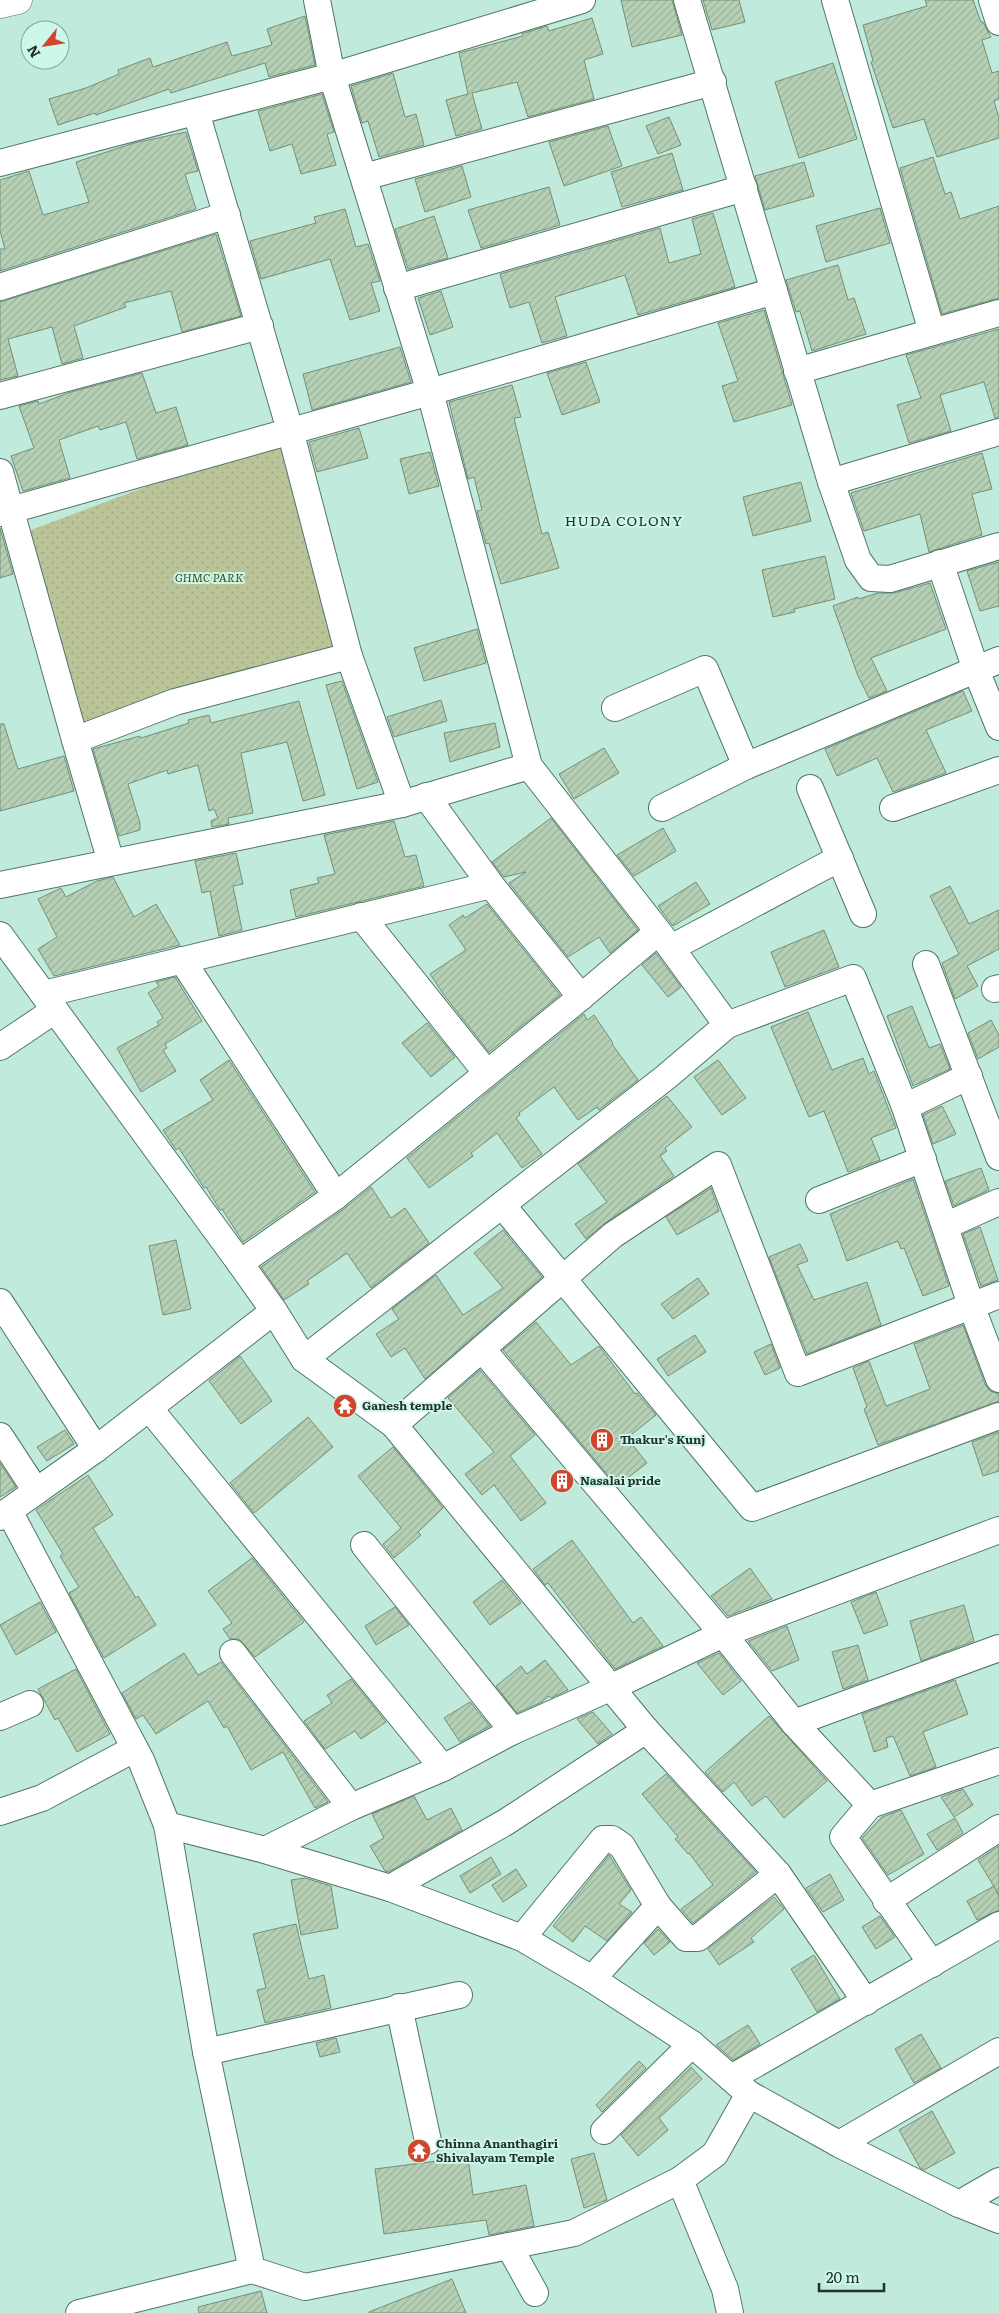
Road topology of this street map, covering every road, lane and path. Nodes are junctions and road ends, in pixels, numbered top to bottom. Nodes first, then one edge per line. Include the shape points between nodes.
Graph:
1 (18, 0) edge
2 (317, 0) edge
3 (582, 0) edge
4 (687, 0) edge
5 (836, 0) edge
6 (992, 0) edge
7 (0, 4) edge
8 (999, 22) edge
9 (332, 76) junction
10 (713, 82) junction
11 (196, 112) junction
12 (0, 163) edge
13 (364, 178) junction
14 (744, 188) junction
15 (227, 215) junction
16 (0, 287) edge
17 (396, 288) junction
18 (774, 291) junction
19 (999, 313) edge
20 (260, 326) junction
21 (932, 332) junction
22 (797, 371) junction
23 (430, 392) junction
24 (0, 396) edge
25 (290, 430) junction
26 (999, 432) edge
27 (0, 472) edge
28 (831, 482) junction
29 (5, 512) edge
30 (999, 546) edge
31 (940, 563) junction
32 (349, 656) junction
33 (988, 665) edge
34 (615, 708) dead end
35 (999, 727) edge
36 (75, 740) junction
37 (529, 766) junction
38 (746, 766) junction
39 (999, 770) edge
40 (810, 788) dead end
41 (414, 800) junction
42 (662, 808) dead end
43 (893, 808) dead end
44 (840, 858) junction
45 (111, 862) junction
46 (0, 885) edge
47 (492, 885) junction
48 (863, 914) dead end
49 (361, 916) junction
50 (0, 935) edge
51 (665, 940) junction
52 (182, 960) junction
53 (926, 964) dead end
54 (581, 997) junction
55 (49, 1002) junction
56 (727, 1025) junction
57 (0, 1047) edge
58 (486, 1072) junction
59 (969, 1076) junction
60 (905, 1106) junction
61 (999, 1157) edge
62 (922, 1159) junction
63 (336, 1196) junction
64 (819, 1200) dead end
65 (999, 1202) edge
66 (502, 1205) junction
67 (945, 1226) junction
68 (240, 1263) junction
69 (563, 1277) junction
70 (999, 1295) edge
71 (0, 1302) edge
72 (971, 1305) junction
73 (274, 1311) junction
74 (482, 1349) junction
75 (304, 1360) junction
76 (999, 1379) edge
77 (149, 1408) junction
78 (999, 1416) edge
79 (394, 1425) junction
80 (0, 1436) edge
81 (96, 1449) junction
82 (36, 1491) junction
83 (5, 1514) edge
84 (999, 1530) edge
85 (364, 1545) dead end
86 (723, 1634) junction
87 (999, 1648) edge
88 (234, 1653) dead end
89 (612, 1687) junction
90 (30, 1704) dead end
91 (0, 1717) edge
92 (794, 1723) junction
93 (646, 1730) junction
94 (513, 1731) junction
95 (134, 1749) junction
96 (999, 1761) edge
97 (443, 1768) junction
98 (870, 1806) junction
99 (351, 1807) junction
100 (0, 1812) edge
101 (167, 1825) junction
102 (999, 1828) edge
103 (265, 1850) junction
104 (778, 1874) junction
105 (390, 1888) junction
106 (886, 1902) junction
107 (658, 1906) junction
108 (999, 1924) edge
109 (522, 1938) junction
110 (932, 1964) junction
111 (592, 1979) junction
112 (459, 1995) dead end
113 (866, 2002) junction
114 (399, 2007) junction
115 (692, 2044) junction
116 (999, 2051) edge
117 (206, 2052) junction
118 (740, 2086) junction
119 (604, 2131) dead end
120 (428, 2141) dead end
121 (839, 2144) junction
122 (680, 2180) junction
123 (999, 2181) edge
124 (959, 2204) junction
125 (999, 2220) edge
126 (509, 2246) junction
127 (252, 2270) junction
128 (535, 2293) dead end
129 (79, 2313) edge
130 (730, 2313) edge

1 - 7 street
2 - 9 street
3 - 9 street
4 - 10 street
5 - 21 street
6 - 8 street
9 - 11 street
9 - 13 street
10 - 13 street
10 - 14 street
11 - 12 street
11 - 15 street
13 - 17 street
14 - 17 street
14 - 18 street
15 - 16 street
15 - 20 street
17 - 23 street
18 - 22 street
18 - 23 street
19 - 21 street
20 - 24 street
20 - 25 street
21 - 22 street
22 - 28 street
23 - 25 street
23 - 37 street
25 - 29 street
25 - 32 street
26 - 28 street
27 - 29 street
28 - 31 street via 858,560 871,578 890,580
29 - 36 street
30 - 31 street
31 - 33 street
32 - 36 street via 174,702
32 - 41 street
33 - 35 street
33 - 38 street
34 - 38 street via 705,669
36 - 45 street
37 - 41 street
37 - 51 street
38 - 42 street
39 - 43 street
40 - 44 street
41 - 45 street
41 - 47 street
44 - 48 street
44 - 51 street
45 - 46 street
47 - 49 street
47 - 54 street
49 - 52 street
49 - 58 street
50 - 55 street
51 - 54 street
51 - 56 street
52 - 55 street
52 - 63 street
53 - 59 street
54 - 58 street
55 - 57 street
55 - 68 street
56 - 60 street via 853,978
56 - 66 street
58 - 63 street
59 - 60 street
59 - 61 street
60 - 62 street
62 - 64 street
62 - 67 street
63 - 68 street
65 - 67 street
66 - 69 street
66 - 75 street
67 - 72 street
68 - 73 street
69 - 72 street via 613,1235 718,1164 798,1373
69 - 74 street
69 - 78 street via 752,1508
70 - 72 street
71 - 81 street
72 - 76 street
73 - 75 street
73 - 77 street
74 - 79 street
74 - 86 street
75 - 79 street
77 - 81 street
77 - 97 street
79 - 89 street
80 - 82 street
81 - 82 street
82 - 83 street
83 - 95 street
84 - 86 street
85 - 94 street
86 - 89 street
86 - 92 street
87 - 92 street
88 - 99 street
89 - 93 street
89 - 94 street
90 - 91 street
92 - 98 street
93 - 104 street
93 - 105 street via 506,1822
94 - 97 street
95 - 100 street via 42,1798
95 - 101 street
96 - 98 street
97 - 99 street
98 - 106 street via 843,1837
99 - 103 street
101 - 103 street
101 - 117 street
102 - 106 street
103 - 105 street
104 - 107 street via 698,1938 686,1938
104 - 113 street
105 - 109 street
106 - 110 street
107 - 109 street via 622,1846 612,1839 603,1839
107 - 111 street
108 - 110 street
109 - 111 street
110 - 113 street
111 - 115 street
112 - 114 street
113 - 118 street
114 - 117 street
114 - 120 street
115 - 118 street
115 - 119 street
116 - 121 street
117 - 127 street
118 - 121 street
118 - 122 street via 715,2154
121 - 124 street
122 - 126 street via 574,2233
122 - 130 street via 725,2288
123 - 124 street
124 - 125 street
126 - 127 street via 305,2287
126 - 128 street
127 - 129 street

